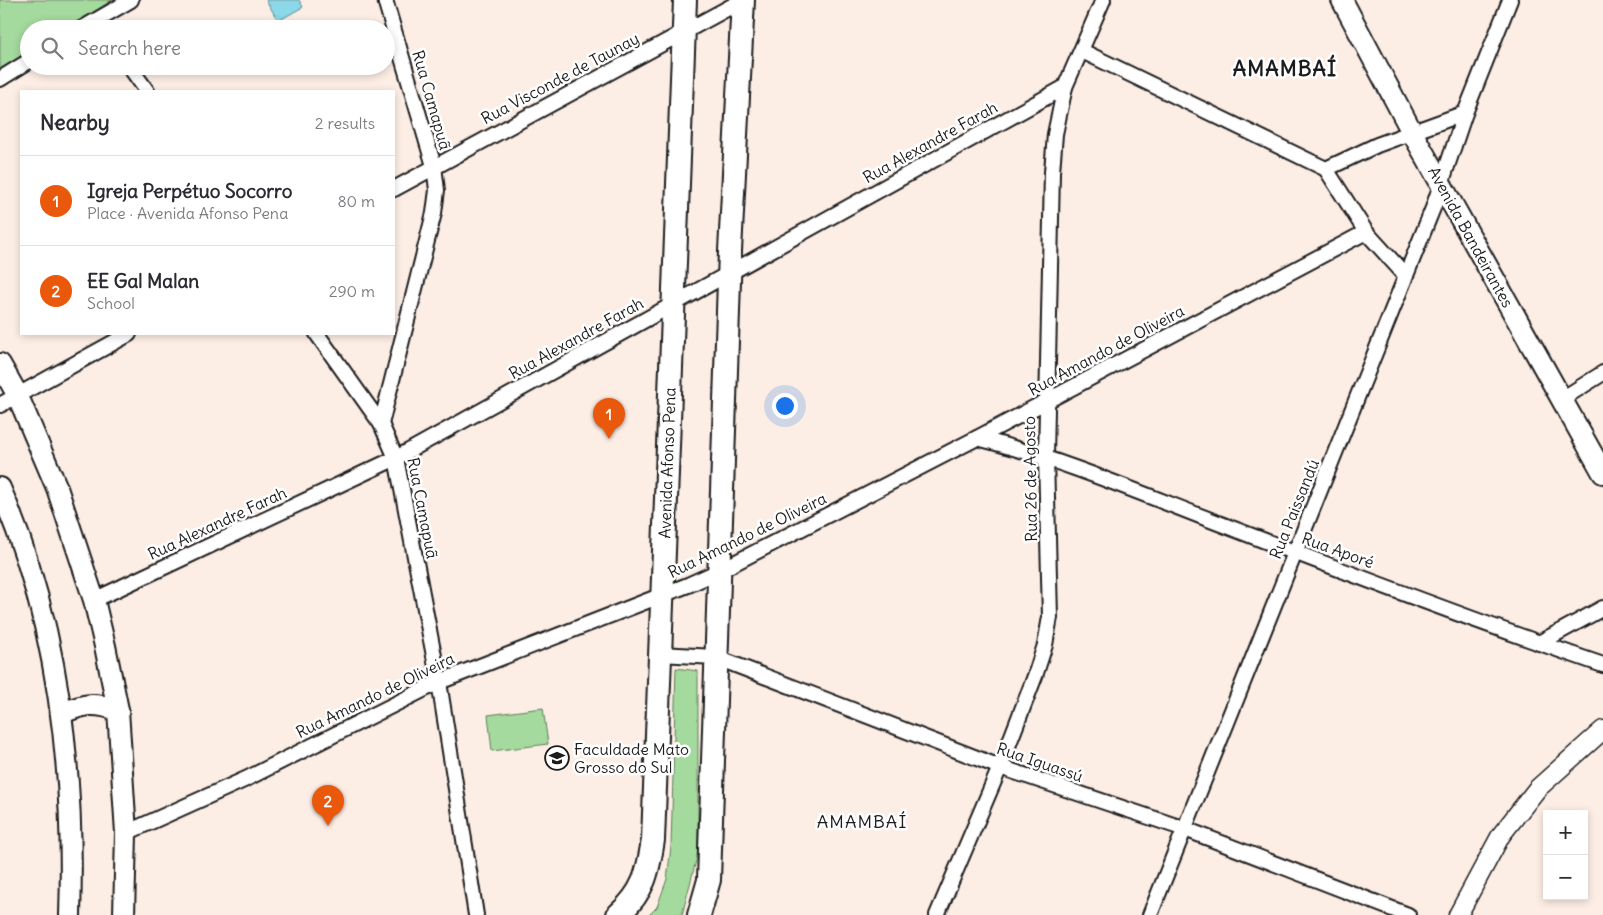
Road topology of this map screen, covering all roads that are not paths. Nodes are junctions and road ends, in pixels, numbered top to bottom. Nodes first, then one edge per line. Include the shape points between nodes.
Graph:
1 (131, 0) edge
2 (384, 0) edge
3 (685, 0) edge
4 (743, 0) edge
5 (1103, 0) edge
6 (1342, 0) edge
7 (1510, 0) edge
8 (104, 20) edge
9 (390, 20) edge
10 (684, 32) junction
11 (395, 37) edge
12 (1082, 51) junction
13 (20, 67) edge
14 (135, 75) edge
15 (0, 79) edge
16 (1065, 87) junction
17 (146, 90) edge
18 (1465, 113) junction
19 (1412, 134) junction
20 (434, 166) junction
21 (1326, 169) junction
22 (1440, 182) junction
23 (395, 188) edge
24 (1366, 232) junction
25 (730, 273) junction
26 (1406, 276) junction
27 (673, 304) junction
28 (127, 335) edge
29 (319, 335) edge
30 (0, 364) edge
31 (1603, 373) edge
32 (8, 399) edge
33 (1562, 399) junction
34 (1047, 401) junction
35 (381, 424) junction
36 (977, 438) junction
37 (1046, 457) junction
38 (396, 458) junction
39 (1603, 473) edge
40 (0, 488) edge
41 (1296, 553) junction
42 (719, 571) junction
43 (663, 594) junction
44 (94, 600) junction
45 (1603, 608) edge
46 (1539, 643) junction
47 (660, 654) junction
48 (715, 658) junction
49 (1603, 665) edge
50 (439, 682) junction
51 (118, 710) junction
52 (62, 713) junction
53 (1603, 730) edge
54 (1000, 768) junction
55 (1185, 829) junction
56 (126, 833) junction
57 (619, 914) edge
58 (70, 915) edge
59 (124, 915) edge
60 (476, 915) edge
61 (698, 915) edge
62 (937, 915) edge
63 (1150, 915) edge
64 (1408, 915) edge
65 (1458, 915) edge

1 - 8 street
2 - 9 street, Rua Camapuã
3 - 10 main road, Avenida Afonso Pena
4 - 10 street, Rua Visconde de Taunay
4 - 25 main road
5 - 12 street, Rua 26 de Agosto
6 - 19 main road, Avenida Bandeirantes
7 - 18 street, Rua Paissandú
10 - 20 street, Rua Visconde de Taunay
10 - 27 main road, Avenida Afonso Pena
11 - 20 street, Rua Camapuã
12 - 16 street, Rua 26 de Agosto
12 - 21 street
13 - 15 street
14 - 17 street
16 - 25 street, Rua Alexandre Farah
16 - 34 street, Rua 26 de Agosto via 1055,134 1052,172
18 - 19 street
18 - 22 street, Rua Paissandú
19 - 21 street via 1377,145
19 - 22 main road, Avenida Bandeirantes
20 - 23 street, Rua Visconde de Taunay
20 - 35 street, Rua Camapuã via 437,190 434,212
21 - 24 street
22 - 26 street, Rua Paissandú
22 - 33 main road, Avenida Bandeirantes
24 - 26 street
24 - 34 street, Rua Amando de Oliveira
25 - 27 street, Rua Alexandre Farah
25 - 42 main road
26 - 41 street, Rua Paissandú
27 - 38 street, Rua Alexandre Farah
27 - 43 main road, Avenida Afonso Pena
28 - 32 street
29 - 35 street
30 - 32 main road
31 - 33 street
32 - 44 main road via 57,488
33 - 39 main road, Avenida Bandeirantes
34 - 36 street, Rua Amando de Oliveira
34 - 37 street, Rua 26 de Agosto
35 - 38 street, Rua Camapuã
36 - 37 street, Rua Aporé
36 - 42 street, Rua Amando de Oliveira
37 - 41 street, Rua Aporé
37 - 54 street, Rua 26 de Agosto via 1050,617 1045,645
38 - 44 street, Rua Alexandre Farah
38 - 50 street, Rua Camapuã
40 - 52 main road via 19,536 37,601
41 - 46 street, Rua Aporé
41 - 55 street, Rua Paissandú
42 - 43 street, Rua Amando de Oliveira
42 - 48 main road
43 - 47 main road, Avenida Afonso Pena
43 - 50 street, Rua Amando de Oliveira
44 - 51 main road
45 - 46 street
46 - 49 street, Rua Aporé
47 - 48 street, Rua Iguassú
47 - 57 main road, Avenida Afonso Pena via 653,840 648,874 638,894
48 - 54 street, Rua Iguassú
48 - 61 main road via 709,880
50 - 56 street, Rua Amando de Oliveira via 246,779
50 - 60 street, Rua Camapuã
51 - 52 main road via 94,704
51 - 56 main road
52 - 58 main road via 71,822
53 - 65 street via 1537,789 1501,835
54 - 55 street, Rua Iguassú
54 - 62 street, Rua 26 de Agosto
55 - 63 street, Rua Paissandú
55 - 64 street, Rua Iguassú
56 - 59 main road

